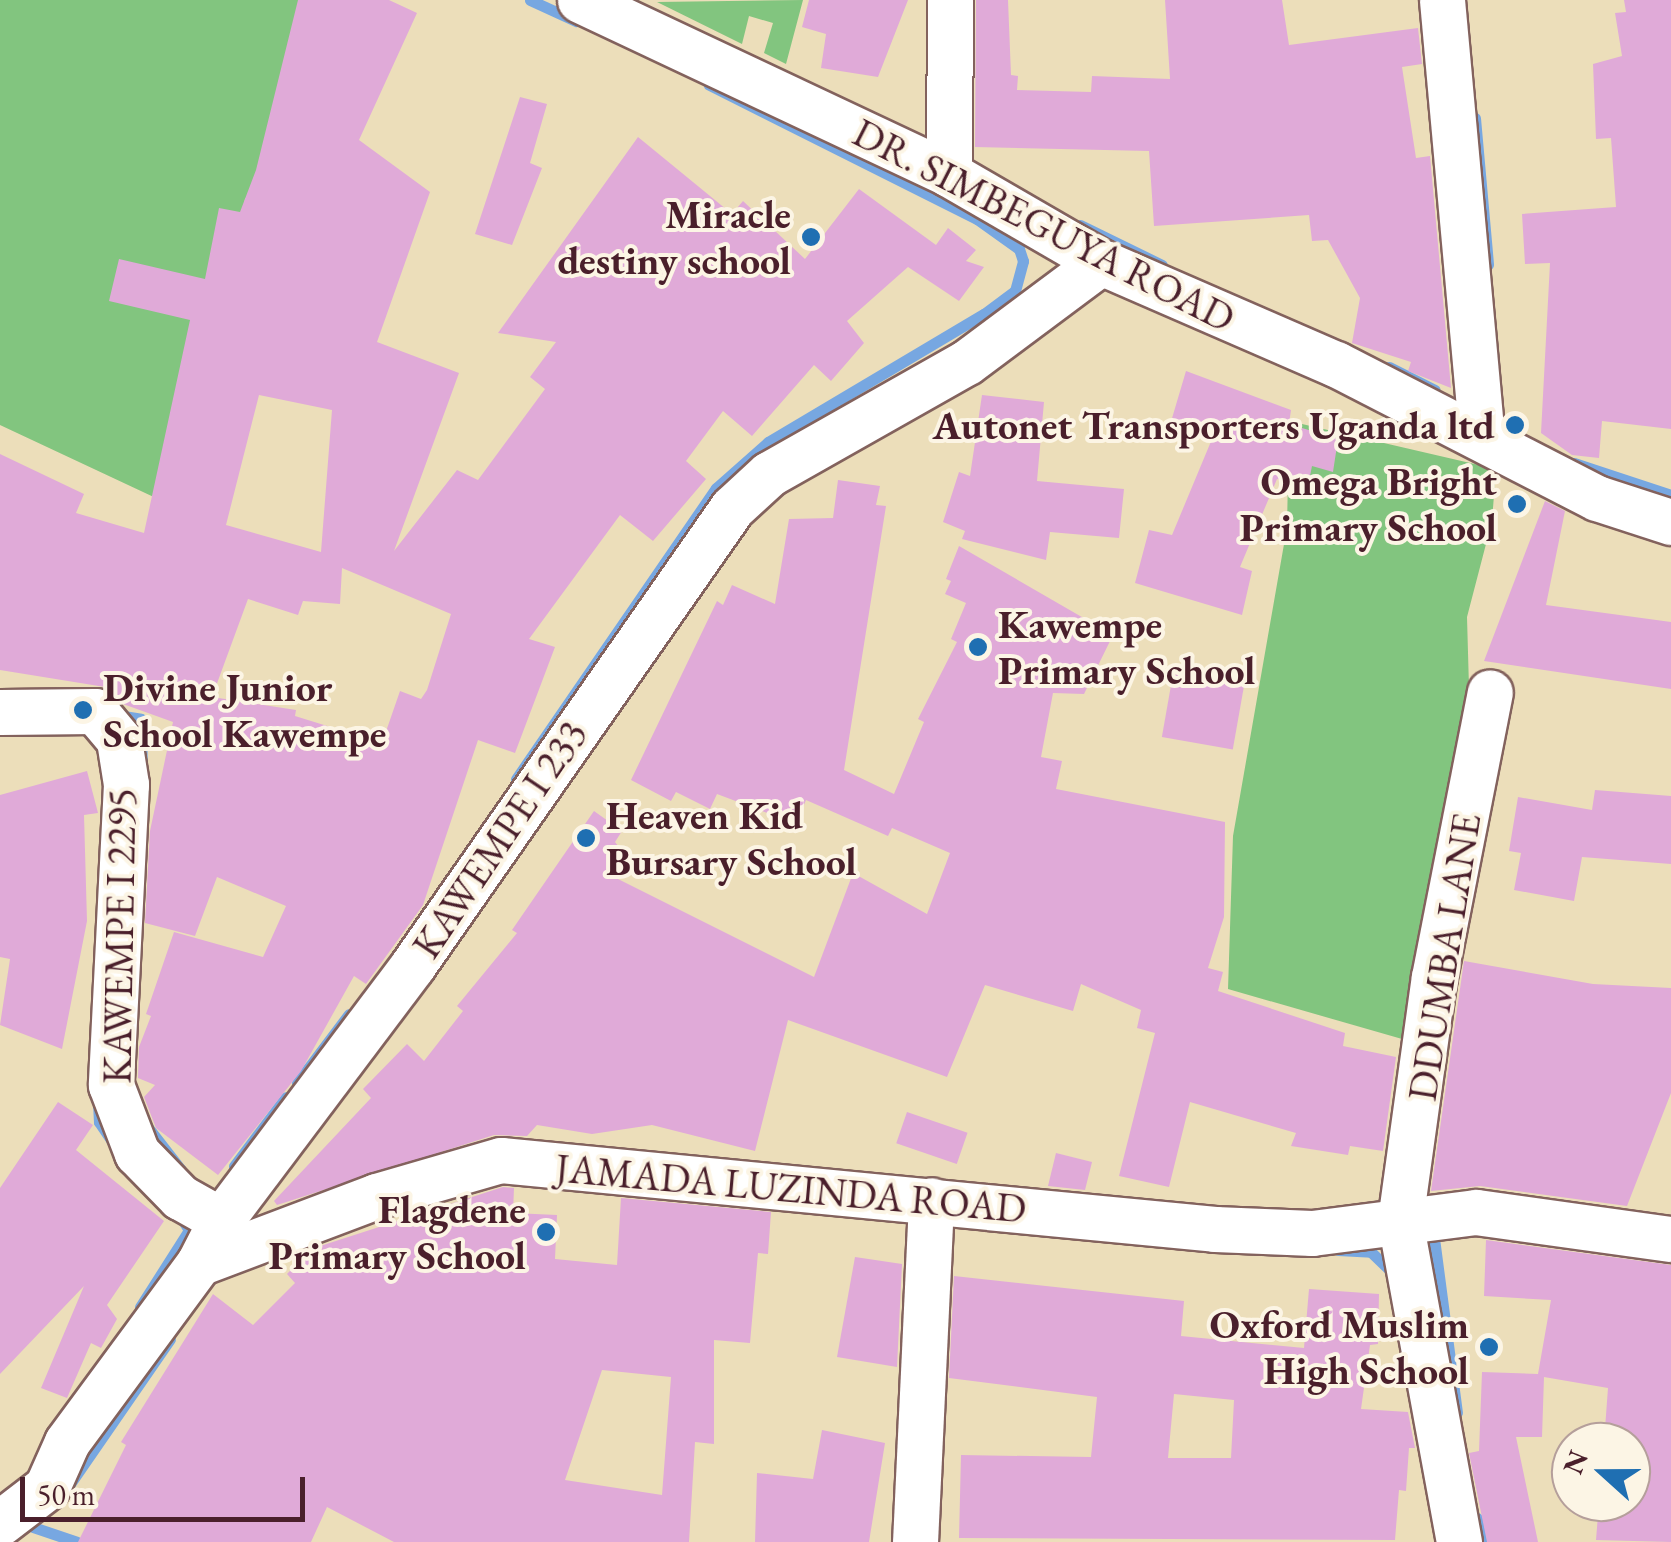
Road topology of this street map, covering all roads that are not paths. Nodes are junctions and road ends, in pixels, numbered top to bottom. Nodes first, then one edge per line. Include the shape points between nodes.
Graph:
1 (580, 0) edge
2 (950, 0) edge
3 (1442, 0) edge
4 (949, 174) junction
5 (1101, 262) junction
6 (1482, 436) junction
7 (1671, 522) edge
8 (1490, 692) dead end
9 (0, 712) edge
10 (931, 1200) junction
11 (220, 1220) junction
12 (1400, 1221) junction
13 (1671, 1239) edge
14 (198, 1264) junction
15 (0, 1523) edge
16 (915, 1542) edge
17 (1459, 1542) edge

1 - 4 street, DR. SIMBEGUYA ROAD
2 - 4 street
3 - 6 street
4 - 5 street, DR. SIMBEGUYA ROAD
5 - 6 street, DR. SIMBEGUYA ROAD
5 - 11 street, KAWEMPE I 233 via 967,362 769,474 732,508 413,965
6 - 7 street, DR. SIMBEGUYA ROAD via 1597,498
8 - 12 street, DDUMBA LANE via 1434,977
9 - 11 street, KAWEMPE I 2295 via 95,710 119,740 126,784 110,1085 137,1154 180,1197
10 - 12 street, JAMADA LUZINDA ROAD via 1215,1229 1312,1233
10 - 14 street, JAMADA LUZINDA ROAD via 501,1160 376,1196
10 - 16 street
11 - 14 street, KAWEMPE I 233
12 - 13 street, JAMADA LUZINDA ROAD via 1425,1214 1506,1214
12 - 17 street, DDUMBA LANE
14 - 15 street, KAWEMPE I 233 via 67,1442 48,1487

